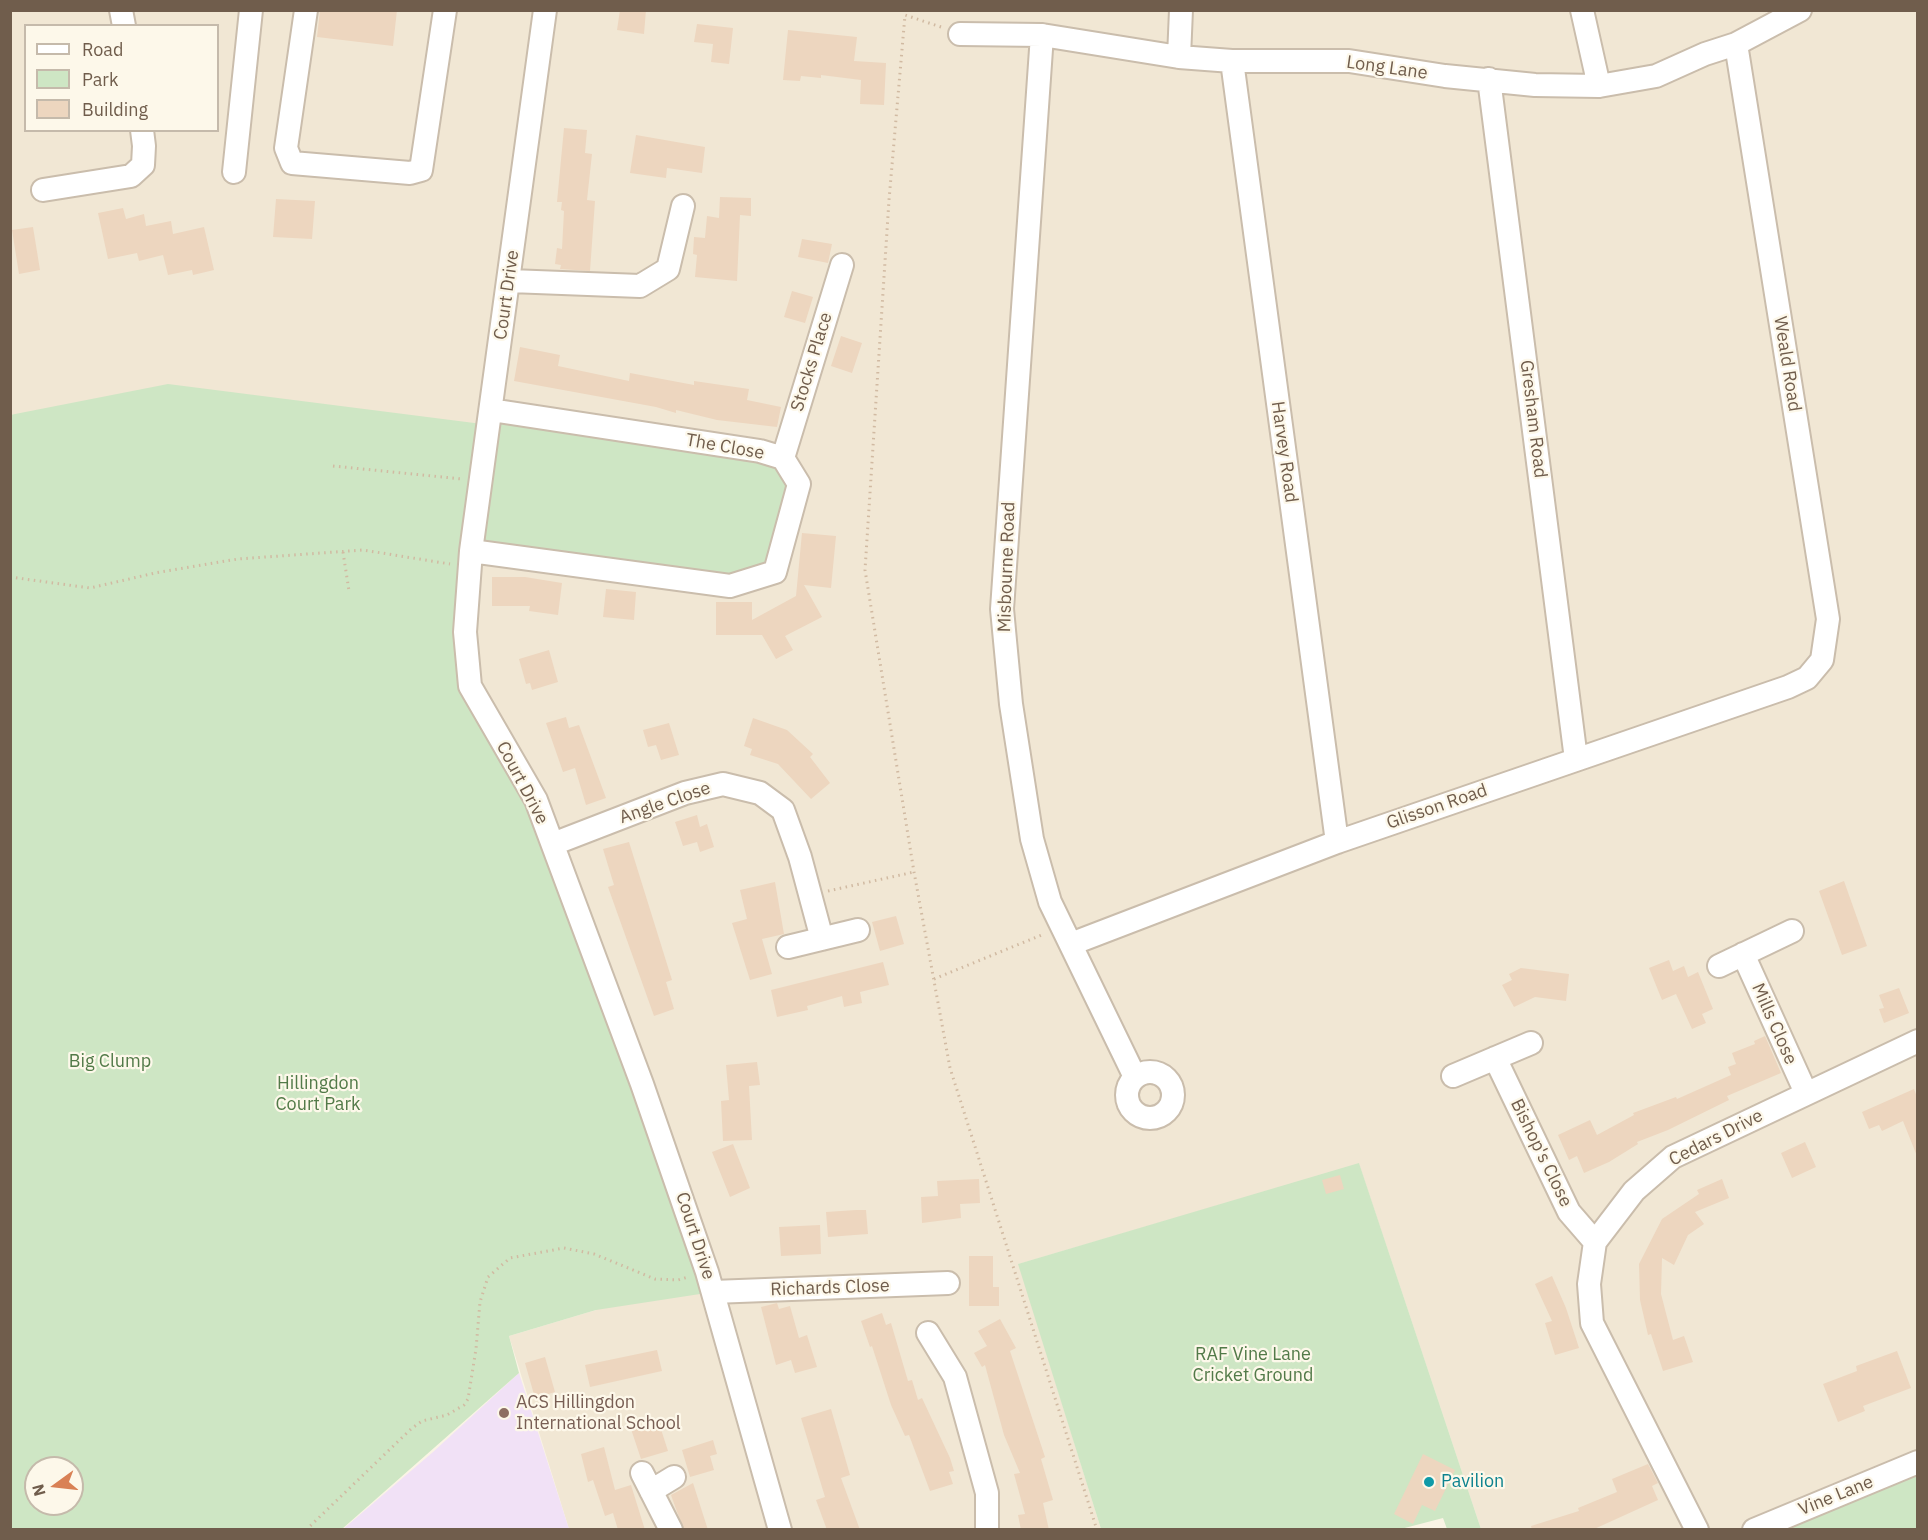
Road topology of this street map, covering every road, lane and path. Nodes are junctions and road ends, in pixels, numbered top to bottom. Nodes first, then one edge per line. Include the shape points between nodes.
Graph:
1 (251, 10) edge
2 (306, 10) edge
3 (444, 10) edge
4 (545, 10) edge
5 (1180, 10) edge
6 (1582, 10) edge
7 (1800, 10) edge
8 (960, 34) joint
9 (1042, 35) junction
10 (1736, 44) junction
11 (1179, 57) junction
12 (1232, 61) junction
13 (1489, 79) junction
14 (1599, 86) junction
15 (142, 132) edge
16 (234, 172) dead end
17 (44, 189) dead end
18 (683, 206) dead end
19 (842, 265) dead end
20 (510, 281) junction
21 (491, 410) junction
22 (783, 458) junction
23 (333, 466) dead end
24 (481, 481) junction
25 (343, 552) junction
26 (246, 559) junction
27 (470, 559) junction
28 (247, 566) dead end
29 (10, 577) edge
30 (349, 591) dead end
31 (1807, 678) joint
32 (1576, 759) junction
33 (1337, 842) junction
34 (553, 844) junction
35 (914, 872) junction
36 (808, 894) junction
37 (858, 930) dead end
38 (1792, 931) dead end
39 (1067, 935) junction
40 (822, 939) junction
41 (788, 947) dead end
42 (1743, 954) junction
43 (1719, 966) dead end
44 (934, 978) junction
45 (1917, 1041) edge
46 (1531, 1042) dead end
47 (1495, 1058) junction
48 (1453, 1076) dead end
49 (1135, 1077) dead end
50 (1806, 1093) junction
51 (1595, 1242) junction
52 (710, 1282) junction
53 (948, 1284) dead end
54 (928, 1333) dead end
55 (1917, 1462) edge
56 (674, 1477) dead end
57 (306, 1530) edge
58 (671, 1530) edge
59 (780, 1530) edge
60 (987, 1530) edge
61 (1096, 1530) edge
62 (1697, 1530) edge
63 (1754, 1530) edge

1 - 16 street
2 - 3 street via 286,148 292,163 410,173 421,170
4 - 20 street, Court Drive
5 - 11 street
6 - 14 street
7 - 10 street, Long Lane
8 - 9 street, Long Lane
8 - 35 path via 905,15 866,570
9 - 11 street, Long Lane
9 - 39 street, Misbourne Road via 1002,609 1011,704 1032,838 1050,902
10 - 14 street, Long Lane via 1656,75
10 - 31 street, Weald Road via 1828,619 1822,660
11 - 12 street, Long Lane
12 - 13 street, Long Lane via 1348,61
12 - 33 street, Harvey Road
13 - 14 street, Long Lane via 1534,86
13 - 32 street, Gresham Road
15 - 17 street via 143,165 131,176
18 - 20 street via 668,269 640,286
19 - 22 street, Stocks Place
20 - 21 street, Court Drive
21 - 22 street, The Close via 760,451
21 - 24 street, Court Drive
22 - 27 street, The Close via 799,484 775,572 730,586
23 - 24 path
24 - 27 street, Court Drive
25 - 26 path
25 - 27 path via 363,550
25 - 30 path
26 - 28 path
26 - 29 path via 90,588
27 - 34 street, Court Drive via 465,632 470,686 536,800
31 - 32 street, Glisson Road
32 - 33 street, Glisson Road
33 - 39 street, Glisson Road
34 - 36 street, Angle Close via 685,793 723,783 760,793 783,810
34 - 52 street, Court Drive
35 - 36 path
35 - 44 path
36 - 40 street, Angle Close
37 - 40 street
38 - 42 street
39 - 44 path
39 - 49 street, Misbourne Road
40 - 41 street
42 - 43 street
42 - 50 street, Mills Close
44 - 61 path via 950,1068
45 - 50 street, Cedars Drive
46 - 47 street
47 - 48 street
47 - 51 street, Bishop's Close via 1569,1212
50 - 51 street, Cedars Drive via 1673,1157 1634,1191
51 - 62 street, Cedars Drive via 1589,1284 1593,1323
52 - 53 street, Richards Close
52 - 57 path via 656,1279 594,1254 564,1248 510,1258 488,1276 480,1302 476,1349 464,1405 411,1429
52 - 59 street, Court Drive
54 - 60 street via 955,1377 987,1493
55 - 63 street, Vine Lane
56 - 58 street via 646,1482

